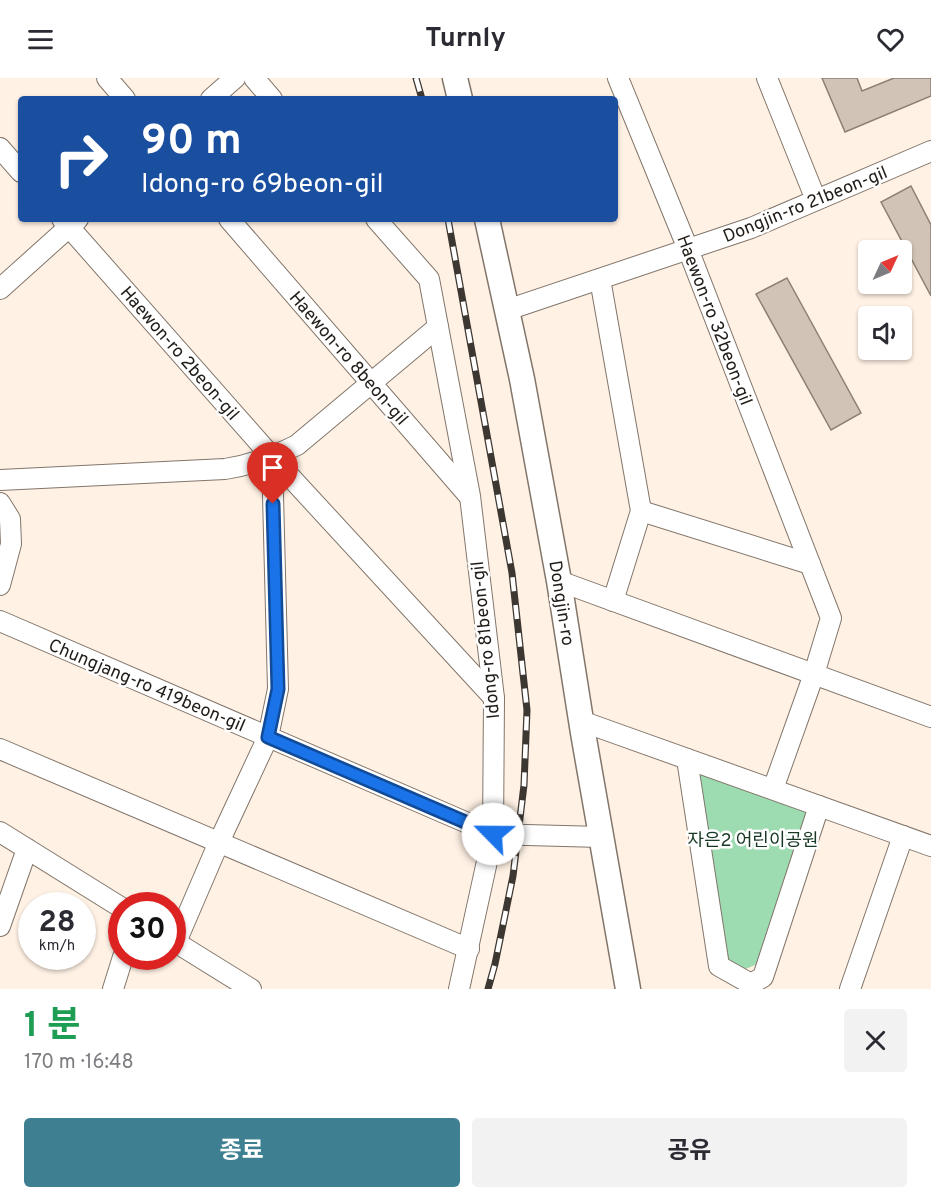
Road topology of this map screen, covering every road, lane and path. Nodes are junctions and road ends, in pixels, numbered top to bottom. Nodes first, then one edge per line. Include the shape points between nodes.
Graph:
1 (107, 78) edge
2 (235, 78) edge
3 (254, 78) edge
4 (455, 78) edge
5 (618, 78) edge
6 (767, 78) edge
7 (122, 96) edge
8 (215, 96) edge
9 (269, 96) edge
10 (459, 96) edge
11 (0, 148) edge
12 (931, 151) edge
13 (18, 169) edge
14 (816, 200) junction
15 (70, 222) edge
16 (232, 222) edge
17 (379, 222) edge
18 (488, 222) edge
19 (688, 249) junction
20 (600, 279) junction
21 (0, 289) edge
22 (507, 310) junction
23 (438, 327) junction
24 (371, 383) junction
25 (272, 458) junction
26 (0, 480) edge
27 (470, 496) junction
28 (0, 503) edge
29 (641, 511) junction
30 (810, 564) junction
31 (559, 581) junction
32 (0, 585) edge
33 (613, 601) junction
34 (0, 621) edge
35 (814, 674) junction
36 (494, 698) junction
37 (931, 717) edge
38 (581, 721) junction
39 (268, 737) junction
40 (0, 749) edge
41 (687, 759) junction
42 (773, 789) junction
43 (819, 806) junction
44 (0, 831) edge
45 (493, 834) junction
46 (903, 836) junction
47 (601, 837) junction
48 (219, 842) junction
49 (931, 846) edge
50 (27, 849) junction
51 (108, 899) edge
52 (186, 915) edge
53 (0, 927) edge
54 (469, 949) junction
55 (186, 950) edge
56 (119, 970) edge
57 (230, 983) edge
58 (751, 987) edge
59 (113, 989) edge
60 (251, 989) edge
61 (459, 989) edge
62 (628, 989) edge
63 (850, 989) edge

1 - 7 street
2 - 8 street
3 - 9 street
4 - 10 main road
5 - 19 street, Haewon-ro 32beon-gil
6 - 14 street
11 - 13 street
12 - 14 street, Dongjin-ro 21beon-gil
14 - 19 street, Dongjin-ro 21beon-gil
15 - 21 street
15 - 25 street, Haewon-ro 2beon-gil
16 - 24 street, Haewon-ro 8beon-gil
17 - 23 street, Idong-ro 81beon-gil via 429,279
18 - 22 main road, Dongjin-ro
19 - 20 street, Dongjin-ro 21beon-gil
19 - 30 street, Haewon-ro 32beon-gil
20 - 22 street, Dongjin-ro 21beon-gil
20 - 29 street
22 - 31 main road, Dongjin-ro
23 - 24 street
23 - 27 street, Idong-ro 81beon-gil
24 - 25 street via 297,446
24 - 27 street, Haewon-ro 8beon-gil
25 - 26 street via 225,469
25 - 36 street, Haewon-ro 2beon-gil
25 - 39 street via 278,689
27 - 36 street, Idong-ro 81beon-gil
28 - 32 street via 10,519 11,544
29 - 30 street
29 - 33 street
30 - 35 street, Haewon-ro 32beon-gil via 831,618
31 - 33 street
31 - 38 main road, Dongjin-ro
33 - 35 street
34 - 39 street, Chungjang-ro 419beon-gil
35 - 37 street
35 - 42 street, Haewon-ro 32beon-gil
36 - 45 street, Idong-ro 81beon-gil
38 - 41 street
38 - 47 main road, Dongjin-ro
39 - 45 street, Chungjang-ro 419beon-gil
39 - 48 street
40 - 48 street
41 - 42 street
41 - 58 street via 719,966
42 - 43 street
43 - 46 street
43 - 58 street via 763,977
44 - 50 street
45 - 47 street, Chungjang-ro 419beon-gil
45 - 54 street, Idong-ro 81beon-gil
46 - 49 street
46 - 63 street
47 - 62 main road, Dongjin-ro
48 - 52 street
48 - 54 street
50 - 51 street
50 - 53 street
54 - 61 street, Idong-ro 81beon-gil
55 - 57 street
56 - 59 street
57 - 60 street

